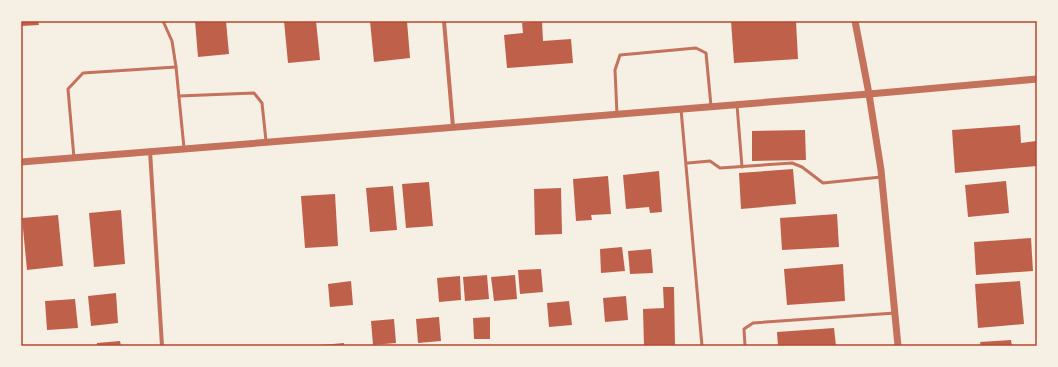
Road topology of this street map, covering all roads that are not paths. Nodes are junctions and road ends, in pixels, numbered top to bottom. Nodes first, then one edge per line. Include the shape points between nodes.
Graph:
1 (163, 21) edge
2 (444, 21) edge
3 (855, 21) edge
4 (176, 67) junction
5 (1037, 79) edge
6 (869, 94) junction
7 (179, 96) junction
8 (737, 105) junction
9 (711, 107) junction
10 (682, 109) junction
11 (617, 114) junction
12 (453, 127) junction
13 (266, 142) junction
14 (184, 148) junction
15 (150, 151) junction
16 (74, 158) junction
17 (21, 162) edge
18 (688, 163) junction
19 (742, 166) junction
20 (881, 177) junction
21 (895, 313) junction
22 (162, 346) edge
23 (702, 346) edge
24 (745, 346) edge
25 (898, 346) edge

1 - 4 lane via 172,41
2 - 12 street
3 - 6 street
4 - 7 lane
4 - 16 lane via 83,73 68,89
5 - 6 street
6 - 8 street
6 - 20 street
7 - 13 lane via 254,93 262,103
7 - 14 lane
8 - 9 street
8 - 19 lane
9 - 10 street
9 - 11 lane via 706,53 696,48 620,55 615,70
10 - 11 street
10 - 18 lane
11 - 12 street
12 - 13 street
13 - 14 street
14 - 15 street
15 - 16 street
15 - 22 street
16 - 17 street
18 - 19 lane via 710,161 720,168
18 - 23 lane
19 - 20 lane via 792,163 802,167 823,183
20 - 21 street
21 - 24 lane via 752,324 744,329
21 - 25 street

